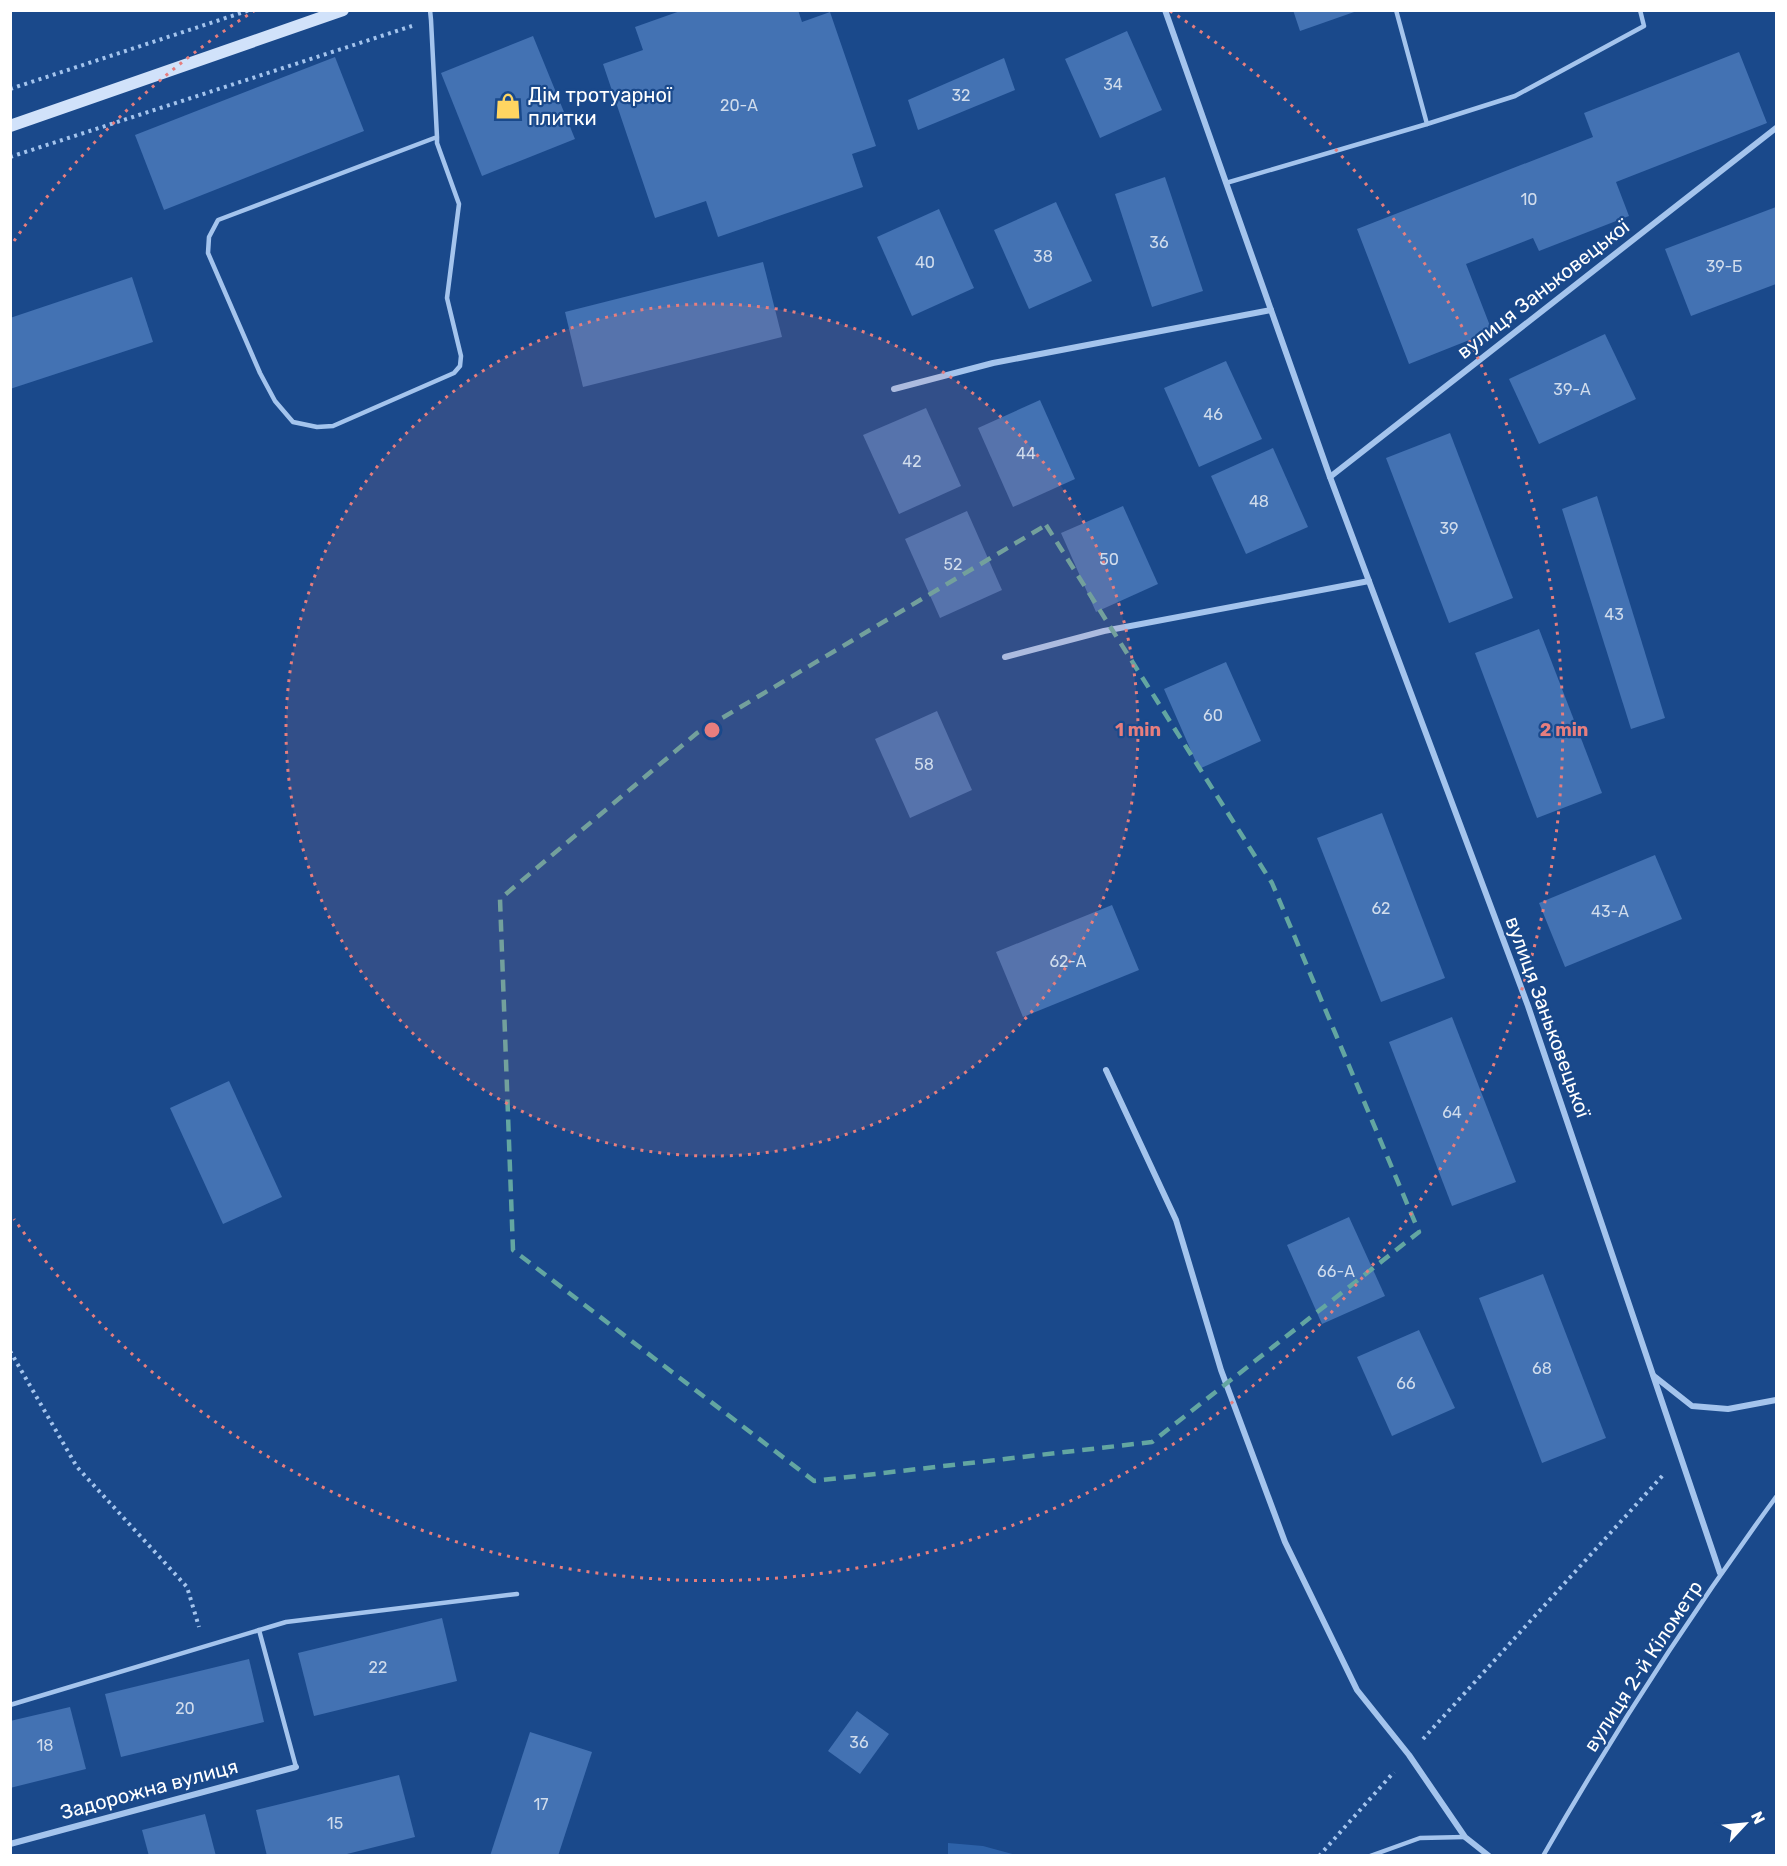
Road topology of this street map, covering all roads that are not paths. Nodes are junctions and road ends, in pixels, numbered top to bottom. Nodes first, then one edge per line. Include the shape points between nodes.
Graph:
1 (343, 10) edge
2 (430, 10) edge
3 (1165, 10) edge
4 (1396, 10) edge
5 (1640, 10) edge
6 (1427, 124) junction
7 (10, 126) edge
8 (1776, 128) edge
9 (437, 137) junction
10 (1226, 183) junction
11 (1271, 310) junction
12 (894, 389) dead end
13 (1330, 477) junction
14 (1369, 581) junction
15 (1005, 657) dead end
16 (1106, 1070) dead end
17 (1654, 1376) junction
18 (1776, 1401) edge
19 (1776, 1497) edge
20 (1720, 1573) junction
21 (517, 1594) dead end
22 (259, 1630) junction
23 (10, 1705) edge
24 (296, 1767) joint
25 (1464, 1837) junction
26 (10, 1844) edge
27 (1370, 1856) edge
28 (1489, 1856) edge
29 (1543, 1856) edge

1 - 7 street
2 - 9 lane
3 - 10 street, вулиця Заньковецької
4 - 6 lane
5 - 6 lane via 1644,26 1515,96
6 - 10 lane
8 - 13 street, вулиця Заньковецької
9 - 9 lane via 459,204 447,298 460,366 454,373 333,426 294,422 275,401 260,373 208,253 209,237 218,220
10 - 11 street, вулиця Заньковецької
11 - 12 street via 993,363
11 - 13 street, вулиця Заньковецької
13 - 14 street, вулиця Заньковецької
14 - 15 street via 1104,631
14 - 17 street, вулиця Заньковецької via 1528,1006
16 - 25 street via 1176,1220 1221,1370 1285,1542 1357,1690 1409,1755
17 - 18 street via 1692,1406 1728,1408
17 - 20 street, вулиця Заньковецької
19 - 20 lane, вулиця 2-й Кілометр
20 - 29 lane, вулиця 2-й Кілометр via 1578,1794
21 - 22 lane via 286,1622
22 - 23 lane
22 - 24 lane
24 - 26 street, Задорожна вулиця
25 - 27 lane via 1420,1838
25 - 28 street

